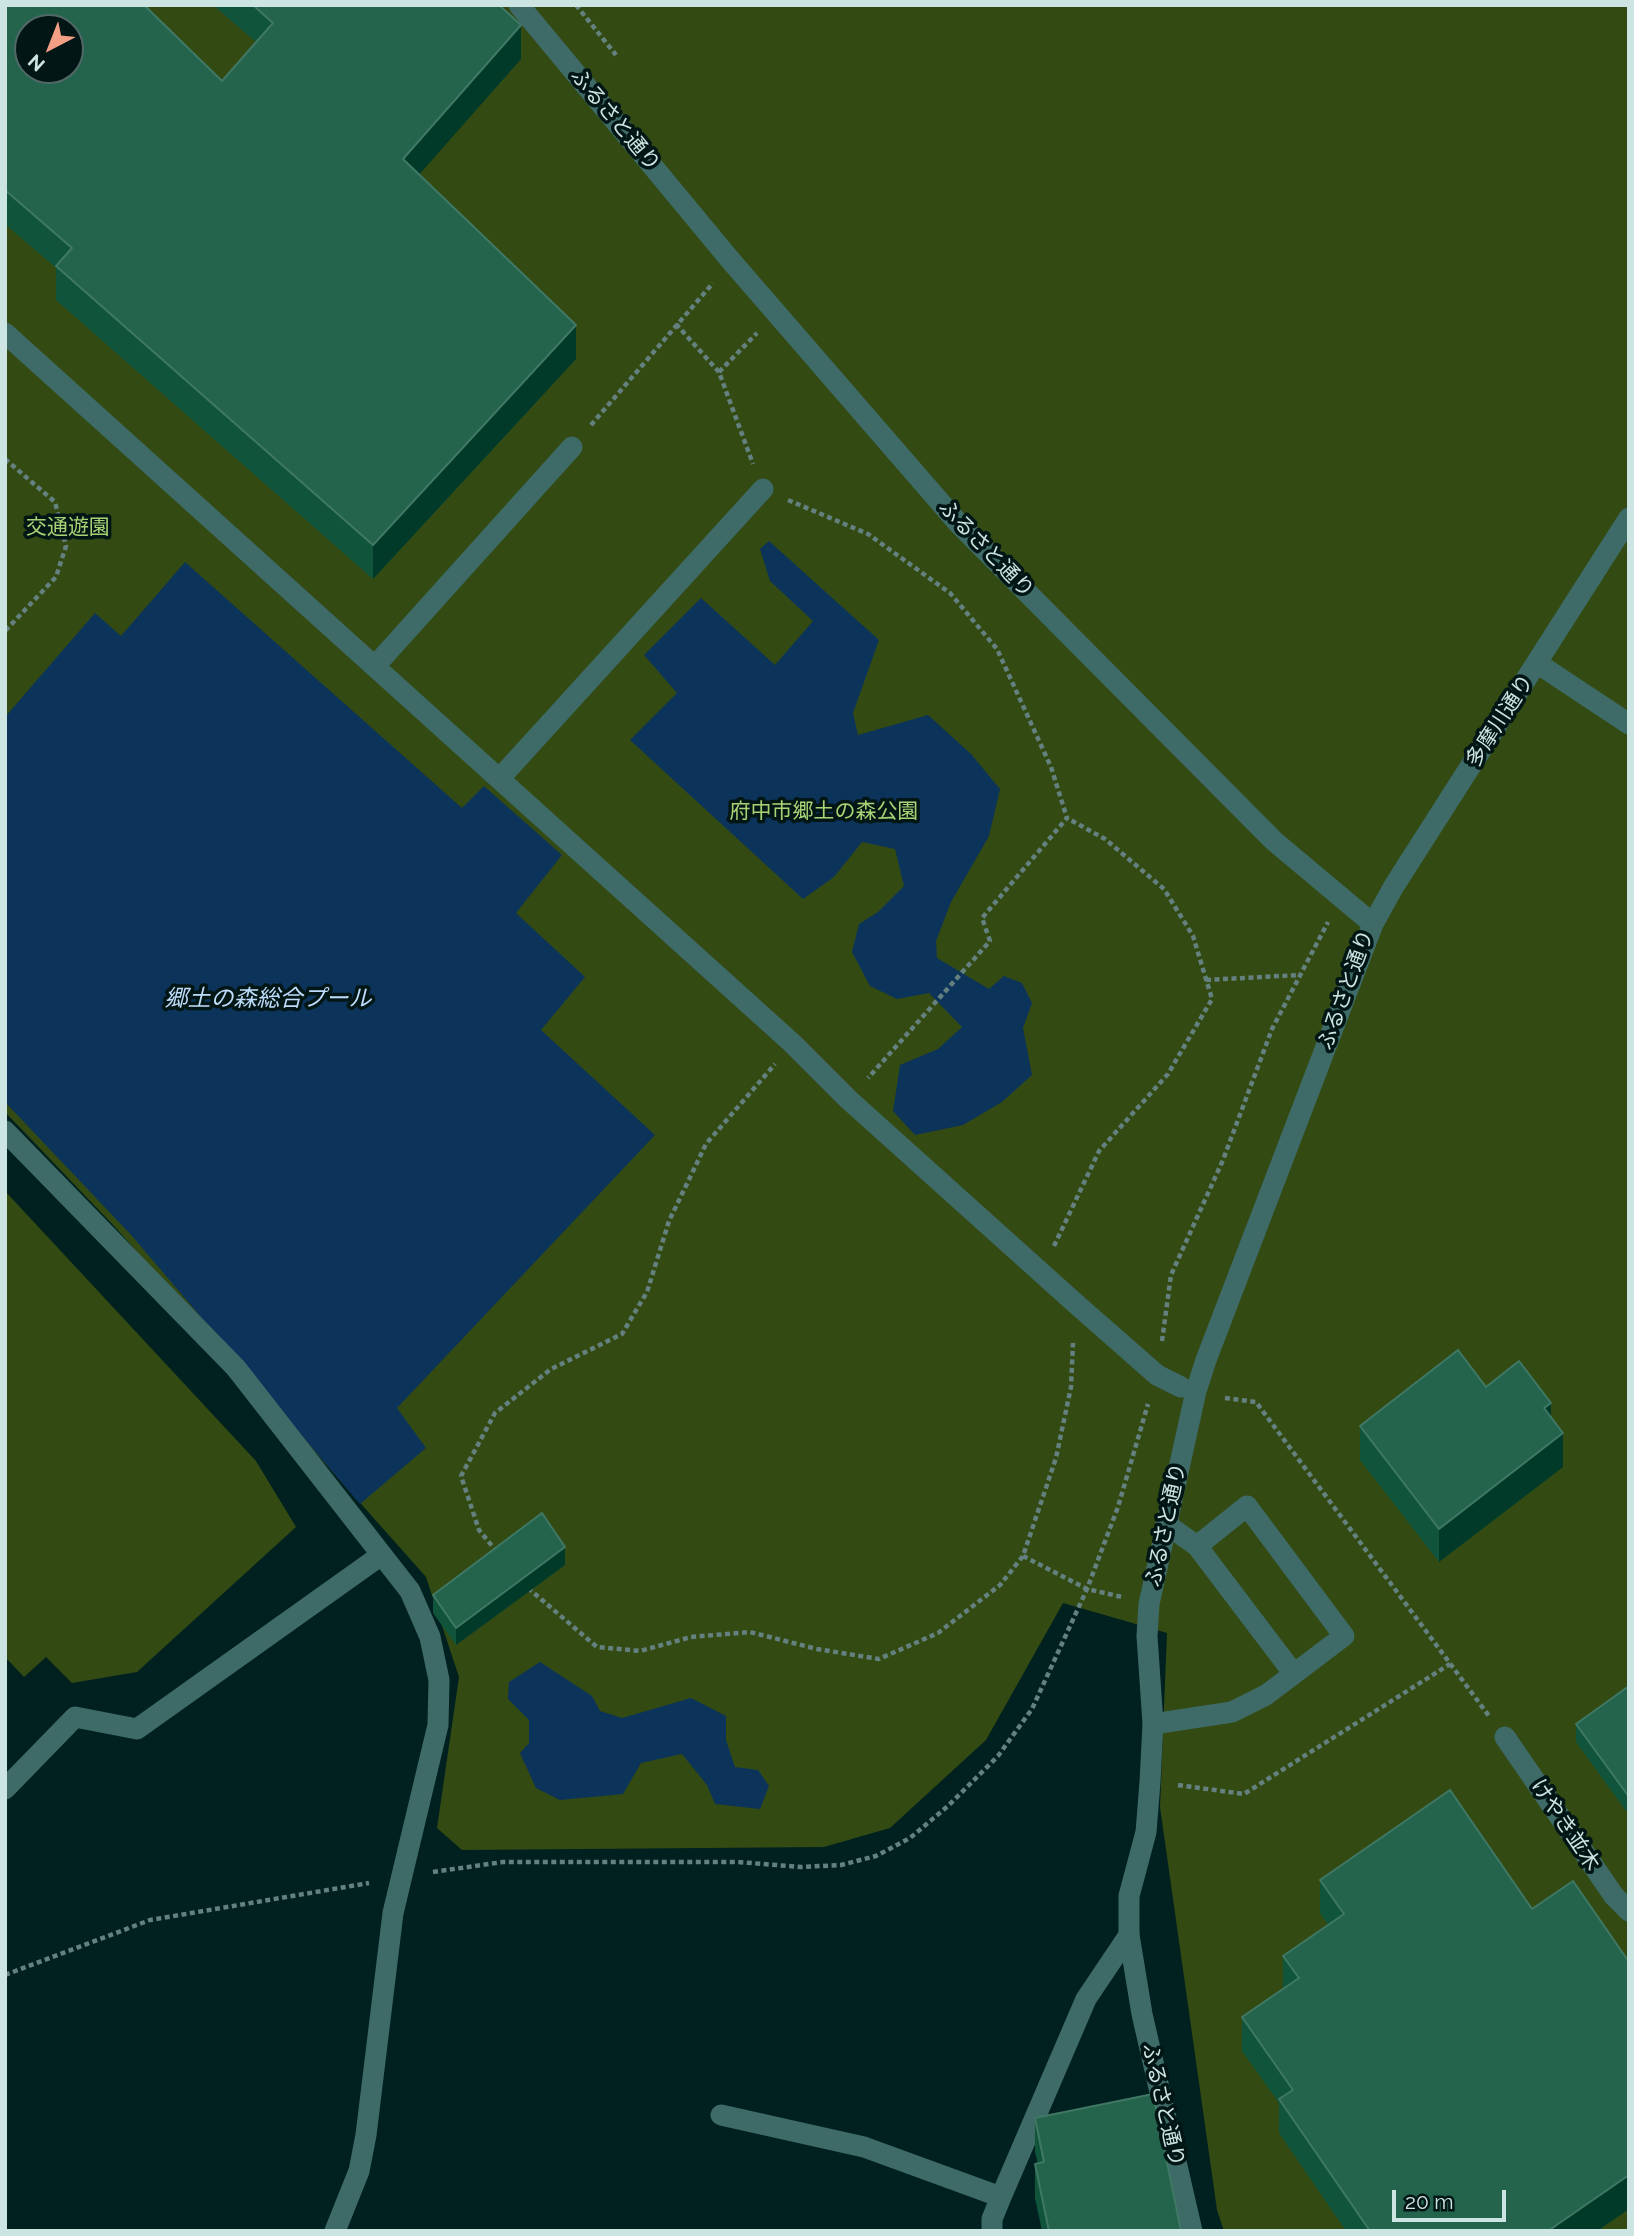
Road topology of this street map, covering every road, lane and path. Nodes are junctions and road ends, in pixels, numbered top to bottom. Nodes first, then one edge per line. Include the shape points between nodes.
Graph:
1 (519, 5) edge
2 (576, 5) edge
3 (616, 55) dead end
4 (732, 262) junction
5 (777, 313) junction
6 (676, 324) junction
7 (5, 333) edge
8 (719, 372) junction
9 (572, 447) joint
10 (5, 459) edge
11 (763, 489) junction
12 (1629, 518) edge
13 (5, 630) edge
14 (1537, 663) junction
15 (375, 666) junction
16 (1629, 724) edge
17 (500, 778) junction
18 (1067, 818) junction
19 (1340, 899) junction
20 (1373, 924) junction
21 (1300, 975) junction
22 (1206, 980) junction
23 (792, 1043) junction
24 (848, 1099) junction
25 (5, 1130) edge
26 (1045, 1277) junction
27 (1075, 1303) junction
28 (1157, 1375) junction
29 (1181, 1387) dead end
30 (1217, 1397) dead end
31 (1166, 1524) junction
32 (1197, 1546) junction
33 (380, 1556) junction
34 (1023, 1556) junction
35 (503, 1558) edge
36 (519, 1577) edge
37 (1087, 1589) junction
38 (1149, 1604) junction
39 (1450, 1664) junction
40 (1294, 1674) junction
41 (1153, 1724) junction
42 (1505, 1737) joint
43 (1150, 1782) junction
44 (5, 1789) edge
45 (402, 1876) junction
46 (1629, 1911) edge
47 (1129, 1935) junction
48 (5, 1975) edge
49 (721, 2115) dead end
50 (1001, 2197) junction
51 (335, 2231) edge
52 (992, 2231) edge
53 (1192, 2231) edge

1 - 4 street, ふるさと通り
2 - 3 path
4 - 5 street, ふるさと通り
4 - 6 path
5 - 8 path
5 - 19 street, ふるさと通り via 959,524 1274,841
6 - 8 path
6 - 9 path
7 - 15 street
8 - 11 path
9 - 15 street
10 - 13 path via 55,502 66,546 56,577
11 - 17 street
11 - 18 path via 868,534 950,593 997,649 1051,767
12 - 14 street, 多摩川通り
14 - 16 street
14 - 20 street, 多摩川通り
15 - 17 street
17 - 23 street
18 - 22 path via 1105,839 1164,889 1193,936
18 - 24 path via 982,918 990,941
19 - 20 street, ふるさと通り
19 - 21 path
20 - 31 street, ふるさと通り via 1206,1360
21 - 22 path
21 - 28 path via 1272,1029 1223,1160 1171,1275
22 - 26 path via 1212,999 1168,1074 1099,1151 1057,1234
23 - 24 street
23 - 35 path via 706,1144 669,1221 646,1293 622,1334 551,1369 495,1413 461,1476 479,1530
24 - 26 street
25 - 33 street via 236,1368
26 - 27 street
27 - 28 street
27 - 34 path via 1072,1387 1056,1458
28 - 29 street
28 - 37 path via 1118,1507
30 - 39 path via 1256,1402
31 - 32 street
31 - 38 street, ふるさと通り
32 - 40 street
32 - 40 street via 1247,1506 1344,1636
33 - 44 street via 138,1729 75,1717
33 - 45 street via 410,1591 430,1637 439,1680 438,1725
34 - 36 path via 1000,1585 938,1633 879,1659 750,1632 691,1637 640,1651 597,1647 535,1597
34 - 37 path
37 - 38 path
37 - 45 path via 1032,1709 998,1756 910,1838 876,1856 841,1865 801,1867 738,1862 503,1862
38 - 41 street, ふるさと通り
39 - 42 path
39 - 43 path via 1244,1794
40 - 41 street via 1232,1712
41 - 43 street, ふるさと通り
42 - 46 street, けやき並木 via 1614,1896
43 - 47 street, ふるさと通り via 1146,1832 1129,1896
45 - 48 path via 150,1920
45 - 51 street via 393,1913 366,2135 359,2172
47 - 50 street via 1086,1999
47 - 53 street, ふるさと通り via 1142,2014
49 - 50 street via 864,2147
50 - 52 street

